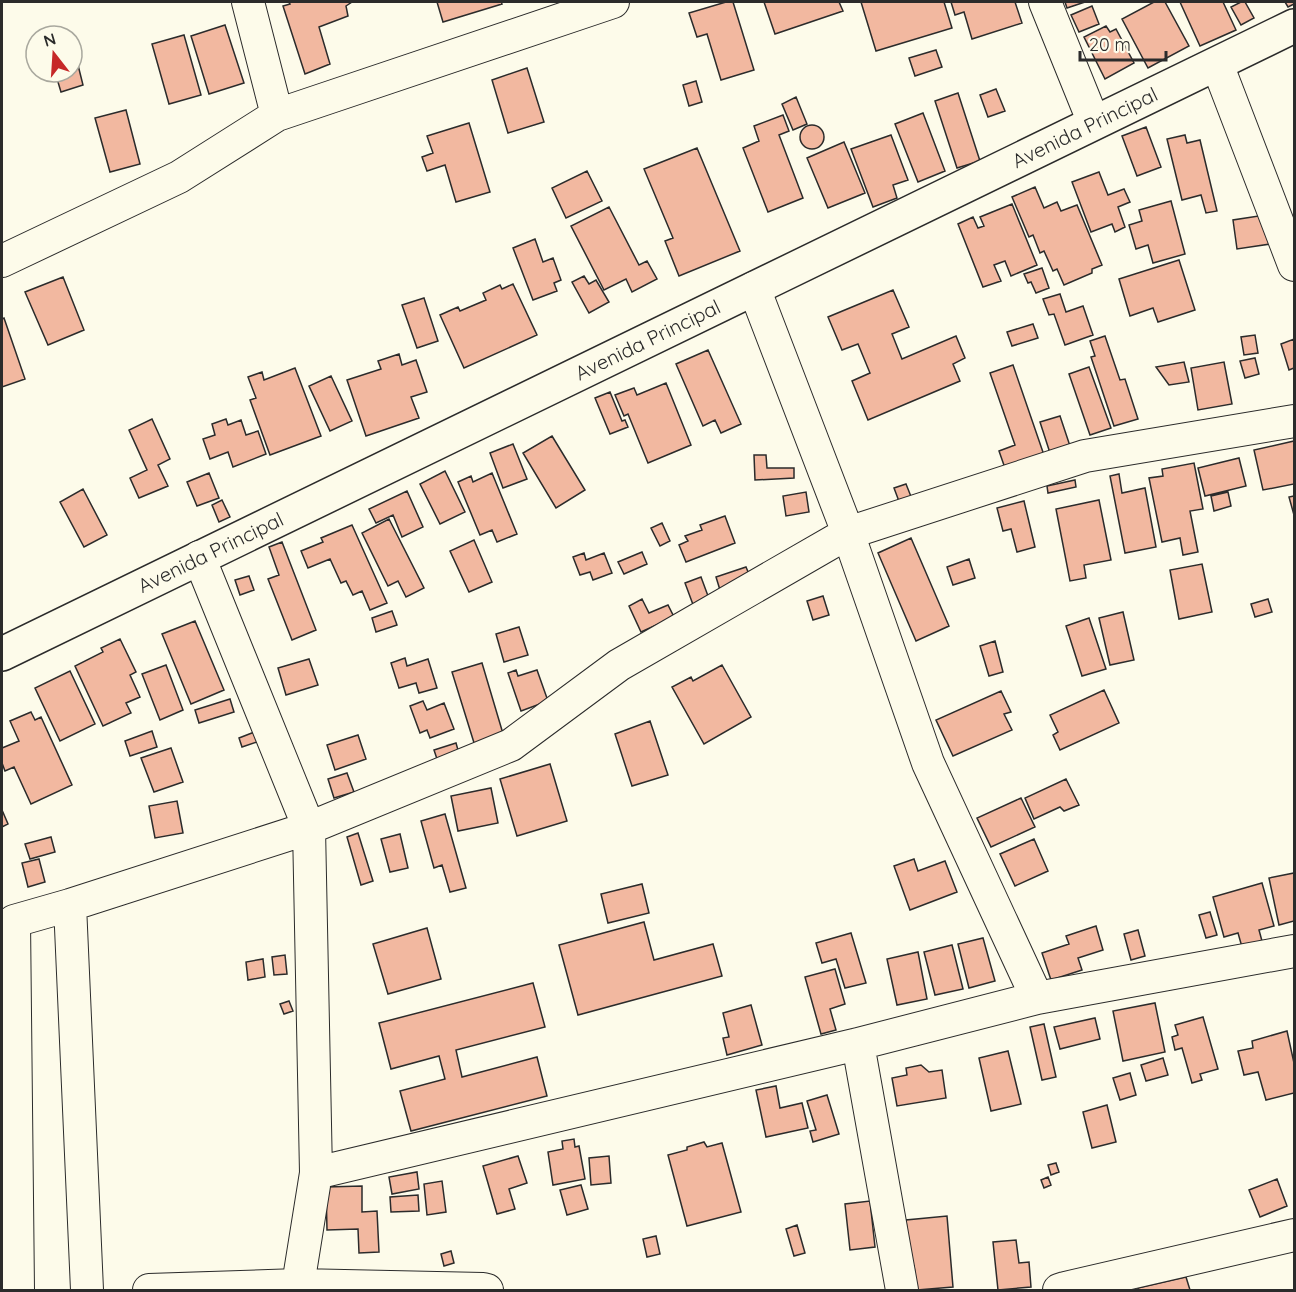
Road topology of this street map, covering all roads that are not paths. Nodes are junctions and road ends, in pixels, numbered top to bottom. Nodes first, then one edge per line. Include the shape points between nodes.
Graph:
1 (248, 2) edge
2 (614, 2) edge
3 (1045, 2) edge
4 (1294, 26) edge
5 (1217, 64) junction
6 (277, 115) junction
7 (1094, 123) junction
8 (2, 261) edge
9 (1294, 265) edge
10 (754, 288) junction
11 (1294, 421) edge
12 (848, 533) junction
13 (199, 557) junction
14 (2, 654) edge
15 (309, 828) junction
16 (70, 905) junction
17 (1294, 951) edge
18 (1037, 998) junction
19 (858, 1044) junction
20 (316, 1173) junction
21 (1294, 1235) edge
22 (298, 1285) junction
23 (18, 1290) edge
24 (87, 1290) edge
25 (149, 1290) edge
26 (487, 1290) edge
27 (902, 1290) edge
28 (1059, 1290) edge

1 - 6 street
2 - 6 street
3 - 7 street
4 - 5 main road, Avenida Principal
5 - 7 main road, Avenida Principal
5 - 9 street
6 - 8 street via 179,177
7 - 10 main road, Avenida Principal
10 - 12 street
10 - 13 main road, Avenida Principal
11 - 12 street via 1085,456
12 - 15 street via 619,665 511,745
12 - 18 street via 928,763
13 - 14 main road, Avenida Principal
13 - 15 street
15 - 16 street
15 - 20 street
16 - 23 street via 14,921
16 - 24 street
17 - 18 street
18 - 19 street
19 - 20 street
19 - 27 street
20 - 22 street
21 - 28 street
22 - 25 street
22 - 26 street

